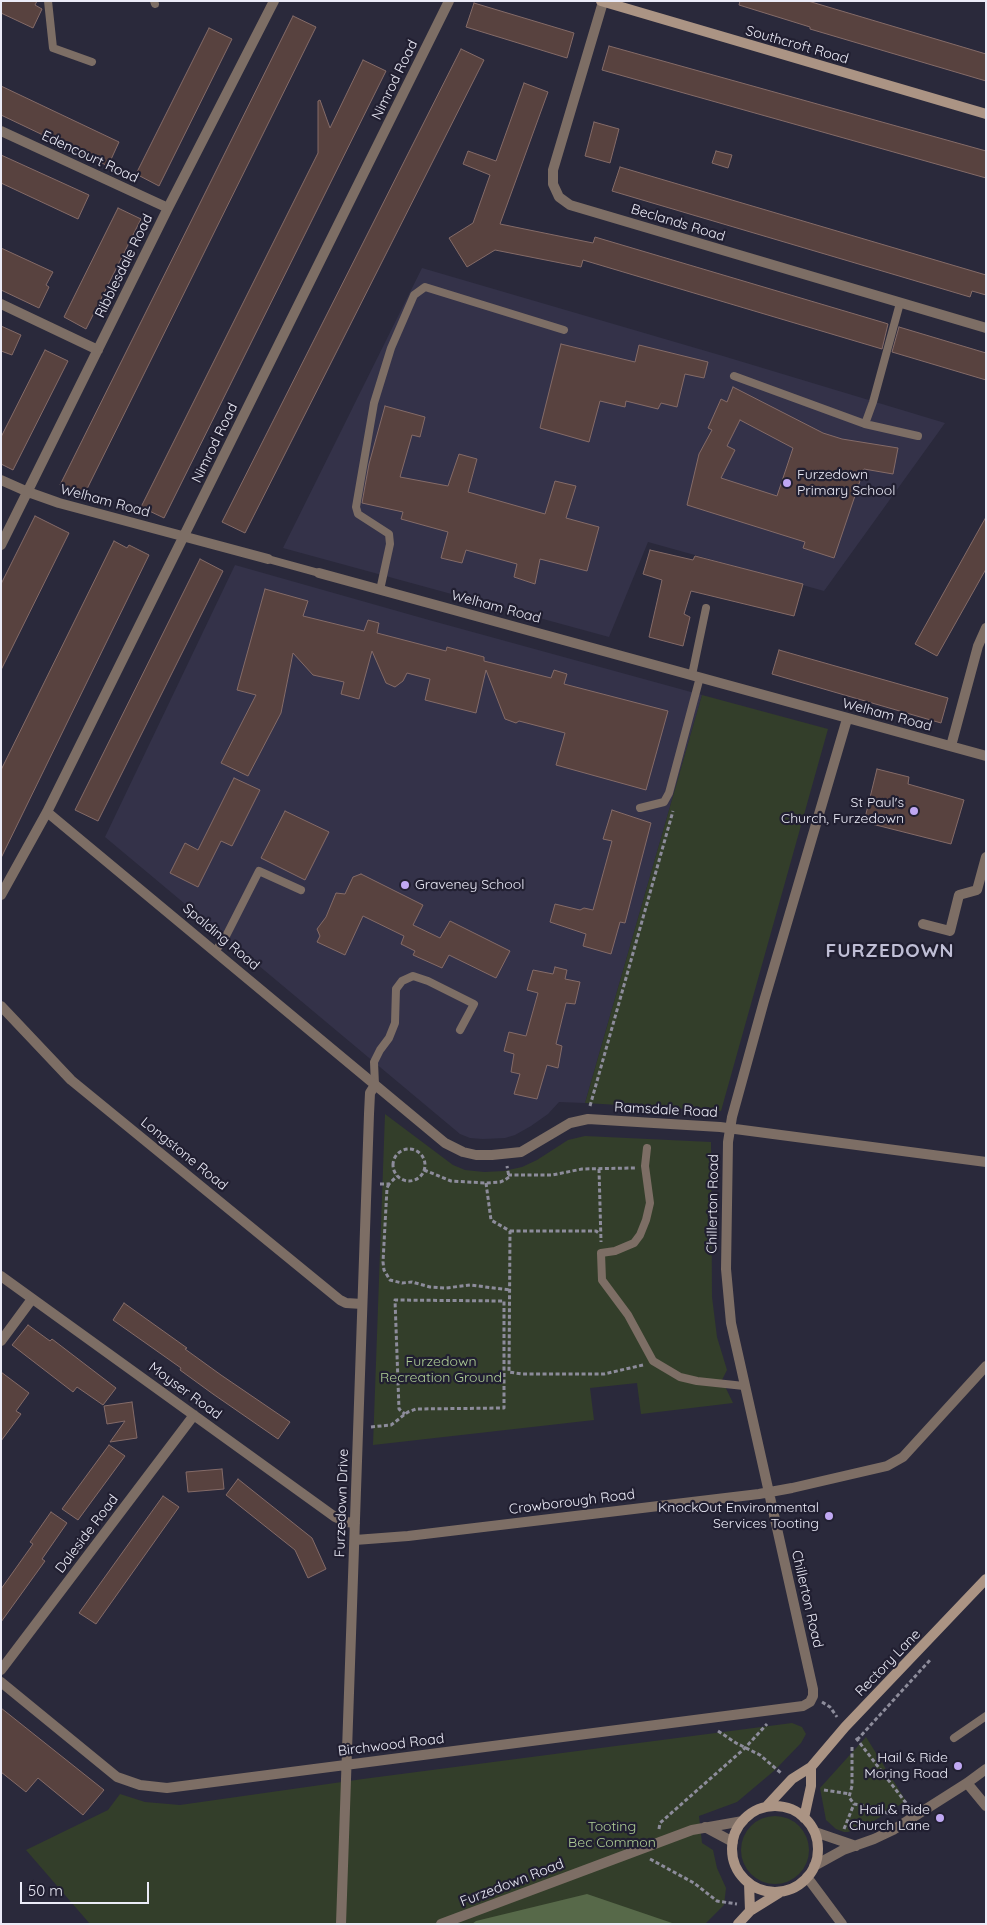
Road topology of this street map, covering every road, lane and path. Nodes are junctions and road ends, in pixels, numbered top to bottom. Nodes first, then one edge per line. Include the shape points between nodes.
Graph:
1 (48, 1) edge
2 (274, 1) edge
3 (449, 1) edge
4 (602, 2) edge
5 (92, 62) dead end
6 (986, 114) edge
7 (1, 131) edge
8 (168, 208) junction
9 (900, 303) junction
10 (1, 304) edge
11 (986, 328) edge
12 (564, 330) dead end
13 (98, 350) junction
14 (734, 376) dead end
15 (864, 424) junction
16 (918, 436) dead end
17 (1, 480) edge
18 (28, 492) junction
19 (184, 537) junction
20 (1, 545) edge
21 (268, 559) joint
22 (319, 573) joint
23 (380, 590) junction
24 (706, 608) dead end
25 (986, 628) edge
26 (696, 676) junction
27 (847, 719) junction
28 (951, 746) junction
29 (986, 756) edge
30 (675, 802) dead end
31 (640, 808) dead end
32 (47, 812) junction
33 (986, 857) edge
34 (301, 890) dead end
35 (1, 895) edge
36 (924, 924) dead end
37 (216, 950) junction
38 (1, 1006) edge
39 (460, 1030) dead end
40 (375, 1085) junction
41 (588, 1119) junction
42 (730, 1128) junction
43 (647, 1148) dead end
44 (504, 1155) junction
45 (986, 1162) edge
46 (645, 1166) junction
47 (599, 1169) junction
48 (424, 1170) junction
49 (508, 1175) junction
50 (397, 1176) junction
51 (367, 1182) junction
52 (486, 1183) junction
53 (389, 1184) junction
54 (510, 1231) junction
55 (600, 1234) junction
56 (601, 1253) junction
57 (1, 1276) edge
58 (510, 1290) junction
59 (32, 1299) junction
60 (362, 1304) junction
61 (1, 1341) edge
62 (653, 1361) junction
63 (986, 1366) edge
64 (744, 1386) junction
65 (405, 1414) junction
66 (194, 1415) junction
67 (358, 1426) junction
68 (769, 1492) junction
69 (355, 1523) junction
70 (355, 1540) junction
71 (986, 1580) edge
72 (934, 1655) dead end
73 (1, 1670) edge
74 (1, 1682) edge
75 (813, 1696) joint
76 (828, 1705) dead end
77 (835, 1715) dead end
78 (986, 1716) edge
79 (767, 1724) dead end
80 (716, 1730) dead end
81 (854, 1736) dead end
82 (954, 1738) dead end
83 (857, 1740) junction
84 (852, 1747) dead end
85 (745, 1748) junction
86 (346, 1765) junction
87 (811, 1767) junction
88 (986, 1769) edge
89 (778, 1771) dead end
90 (967, 1783) junction
91 (825, 1790) dead end
92 (850, 1794) junction
93 (906, 1803) dead end
94 (854, 1804) junction
95 (986, 1806) edge
96 (766, 1807) junction
97 (890, 1814) dead end
98 (804, 1818) junction
99 (743, 1821) junction
100 (706, 1827) junction
101 (815, 1832) junction
102 (843, 1832) dead end
103 (733, 1842) junction
104 (658, 1843) junction
105 (856, 1846) junction
106 (640, 1849) junction
107 (814, 1866) junction
108 (807, 1877) junction
109 (749, 1883) junction
110 (784, 1890) junction
111 (750, 1908) junction
112 (341, 1924) edge
113 (441, 1924) edge
114 (738, 1924) edge
115 (842, 1924) edge

1 - 5 lane via 53,48
2 - 8 street, Ribblesdale Road
3 - 19 street, Nimrod Road
4 - 6 main road, Southcroft Road
4 - 9 street, Beclands Road via 553,170 553,184 559,197 570,205
7 - 8 street, Edencourt Road
8 - 13 street, Ribblesdale Road
9 - 11 street, Beclands Road
9 - 15 lane
10 - 13 street
12 - 23 lane via 425,287 414,295 391,348 374,403 356,507 358,514 389,534 390,544
13 - 18 street, Ribblesdale Road
14 - 15 lane
15 - 16 lane
17 - 18 street, Welham Road
18 - 19 street, Welham Road
18 - 20 street, Ribblesdale Road
19 - 21 street, Welham Road
19 - 32 street, Nimrod Road
21 - 22 lane, Welham Road
22 - 23 street, Welham Road
23 - 26 street, Welham Road
24 - 26 lane
25 - 28 street via 978,646
26 - 27 street, Welham Road
26 - 31 lane via 669,793 664,802
27 - 28 street, Welham Road
27 - 42 street, Chillerton Road
28 - 29 street, Welham Road
30 - 41 path
32 - 35 street, Nimrod Road
32 - 37 street, Spalding Road
33 - 36 street via 977,890 959,895 950,931
34 - 37 lane via 259,870
37 - 40 street, Spalding Road
38 - 60 street, Longstone Road via 71,1080 340,1300 346,1304
39 - 40 lane via 474,1004 428,980 413,976 402,981 396,989 395,1023 374,1062
40 - 44 street, Ramsdale Road via 445,1143 470,1154
40 - 51 street, Furzedown Drive via 370,1093
41 - 42 street, Ramsdale Road
41 - 44 street, Ramsdale Road via 570,1123 521,1152
42 - 45 street, Ramsdale Road
42 - 64 street, Chillerton Road via 726,1269 731,1323
43 - 46 lane
44 - 49 path
46 - 47 path
46 - 56 lane via 650,1202 640,1236 634,1244
47 - 49 path via 552,1175
47 - 55 path
48 - 50 path via 414,1180 403,1180
48 - 50 path via 425,1163 420,1153 405,1149 394,1158 393,1169
48 - 52 path via 451,1181
49 - 52 path via 500,1182
50 - 53 path
51 - 53 path
51 - 60 street, Furzedown Drive
52 - 54 path via 491,1220
53 - 58 path via 383,1262 390,1280 430,1287 470,1285
54 - 55 path
54 - 58 path
55 - 56 path
56 - 62 lane via 602,1280 628,1315
57 - 59 street, Moyser Road
58 - 62 path via 509,1372 604,1374
59 - 61 street
59 - 66 street, Moyser Road
60 - 67 street, Furzedown Drive
62 - 64 lane via 696,1381
63 - 68 street, Crowborough Road via 896,1462
64 - 68 street, Chillerton Road
65 - 65 path via 416,1409 504,1408 504,1301 395,1300 399,1409
65 - 67 path via 391,1426
66 - 69 street, Moyser Road via 335,1517
66 - 73 street, Daleside Road
67 - 69 street, Furzedown Drive
68 - 70 street, Crowborough Road
68 - 75 street, Chillerton Road
69 - 70 street, Furzedown Drive
70 - 86 street, Furzedown Drive
71 - 87 main road, Rectory Lane via 845,1727
72 - 83 path
74 - 86 street, Birchwood Road via 117,1777 140,1786 184,1787
75 - 86 street, Birchwood Road via 803,1706
76 - 77 path
78 - 82 lane
79 - 85 path
80 - 85 path
81 - 83 path
83 - 93 path
84 - 92 path
85 - 89 path
85 - 104 path via 660,1823
86 - 112 street, Furzedown Drive
87 - 96 main road, Rectory Lane via 792,1779
87 - 98 main road via 811,1786
88 - 90 street
90 - 95 street
90 - 105 street via 893,1830
91 - 92 path
92 - 94 path
94 - 97 path via 872,1806
94 - 102 path
96 - 98 main road via 780,1806
96 - 99 main road
98 - 101 main road
99 - 100 street, Furzedown Road
99 - 103 main road via 737,1827
100 - 103 street
100 - 104 street, Furzedown Road
101 - 105 street
101 - 107 main road via 818,1857
103 - 109 main road via 735,1863
104 - 106 street, Furzedown Road
105 - 107 street
106 - 111 path via 652,1861 694,1883 717,1901
106 - 113 street, Furzedown Road
107 - 108 main road
108 - 110 main road via 798,1885
108 - 115 street
109 - 110 main road via 764,1892
109 - 111 main road
110 - 111 main road
111 - 114 main road

